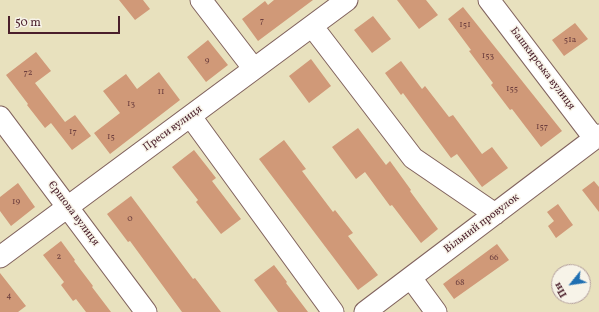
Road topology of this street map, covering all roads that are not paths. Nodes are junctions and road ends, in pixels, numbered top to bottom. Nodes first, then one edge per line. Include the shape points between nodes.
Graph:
1 (201, 0) edge
2 (346, 0) edge
3 (489, 0) edge
4 (312, 26) junction
5 (254, 69) junction
6 (190, 116) junction
7 (0, 117) edge
8 (597, 137) edge
9 (67, 206) junction
10 (496, 214) junction
11 (0, 258) edge
12 (411, 278) junction
13 (146, 312) edge
14 (333, 312) edge
15 (365, 312) edge
16 (436, 312) edge

1 - 5 street
2 - 4 street, Преси вулиця
3 - 8 street, Башкирська вулиця
4 - 5 street, Преси вулиця
4 - 10 street via 413,158
5 - 6 street, Преси вулиця
6 - 9 street, Преси вулиця
6 - 14 street
7 - 9 street, Єршова вулиця
8 - 10 street, Вільний провулок
9 - 11 street, Преси вулиця
9 - 13 street, Єршова вулиця
10 - 12 street, Вільний провулок
12 - 15 street, Вільний провулок
12 - 16 street

